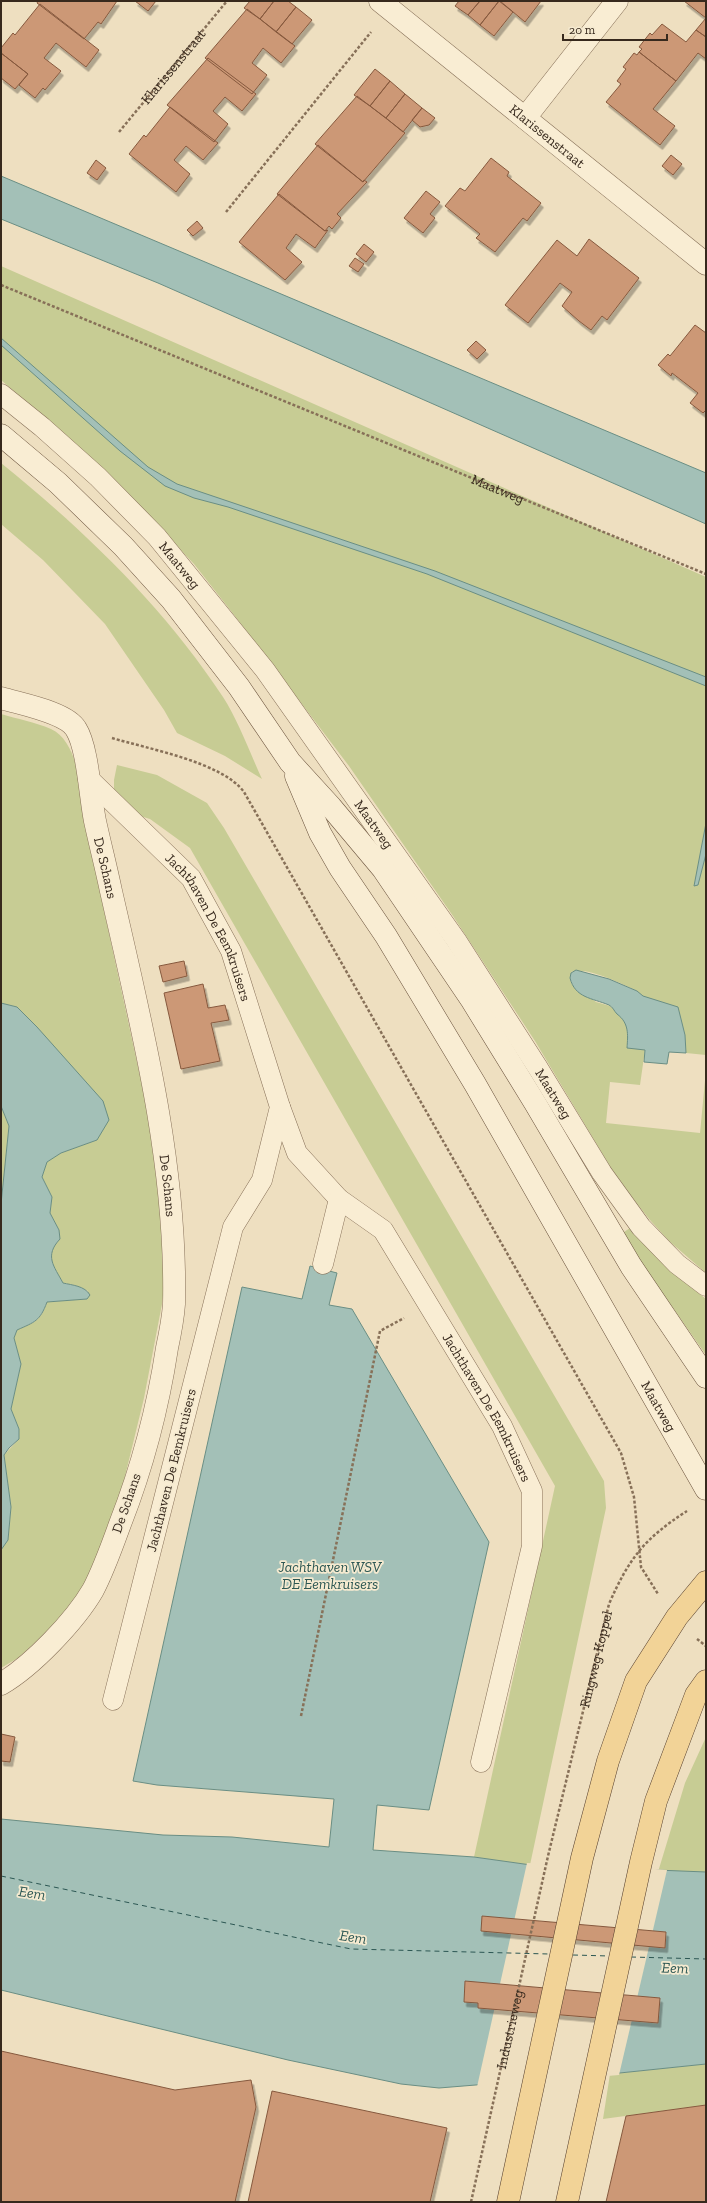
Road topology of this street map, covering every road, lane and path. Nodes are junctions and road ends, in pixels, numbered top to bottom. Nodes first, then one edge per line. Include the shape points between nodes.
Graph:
1 (227, 1) edge
2 (617, 1) edge
3 (384, 5) edge
4 (526, 118) junction
5 (119, 132) dead end
6 (226, 212) dead end
7 (706, 264) edge
8 (1, 285) edge
9 (1, 394) edge
10 (1, 435) edge
11 (706, 574) edge
12 (1, 698) edge
13 (76, 727) junction
14 (290, 762) junction
15 (88, 778) junction
16 (280, 1107) junction
17 (339, 1199) junction
18 (323, 1264) dead end
19 (706, 1286) edge
20 (428, 1304) junction
21 (706, 1377) edge
22 (706, 1489) edge
23 (688, 1510) dead end
24 (638, 1550) junction
25 (706, 1582) edge
26 (706, 1680) edge
27 (1, 1684) edge
28 (113, 1700) dead end
29 (301, 1716) dead end
30 (481, 1762) dead end
31 (548, 1856) joint
32 (471, 2202) edge
33 (508, 2202) edge
34 (567, 2202) edge

1 - 5 path, Klarissenstraat
2 - 4 main road
3 - 4 main road, Klarissenstraat
3 - 6 path
4 - 7 main road, Klarissenstraat
8 - 11 path, Maatweg
9 - 19 lane, Maatweg via 42,426 98,477 157,537 265,670 456,940 602,1173 641,1227 677,1264
10 - 14 main road, Maatweg via 64,489 123,546 171,599 239,687
12 - 13 main road via 57,716
13 - 15 main road, De Schans
13 - 24 path via 204,765 232,778 244,792 621,1453 634,1497
14 - 21 main road, Maatweg via 332,807 383,869 418,919 527,1090 631,1266
14 - 22 main road, Maatweg via 320,833 340,868 386,936 470,1078
15 - 16 lane, Jachthaven De Eemkruisers via 192,878 231,951
15 - 27 main road, De Schans via 95,821 145,1041 162,1133 172,1220 174,1307 162,1380 147,1436 128,1503 100,1576 72,1620 26,1667
16 - 17 lane, Jachthaven De Eemkruisers via 297,1153
16 - 28 lane, Jachthaven De Eemkruisers via 262,1180 233,1227
17 - 18 lane
17 - 20 lane, Jachthaven De Eemkruisers via 384,1230
20 - 29 path via 380,1331
20 - 30 lane, Jachthaven De Eemkruisers via 502,1426 532,1491 532,1546
23 - 24 path, Ringweg-Koppel via 665,1525
24 - 31 path, Ringweg-Koppel via 609,1604
25 - 33 main road via 677,1617 636,1681 608,1761 582,1858
26 - 34 main road via 696,1695 656,1801
31 - 32 path, Industrieweg

